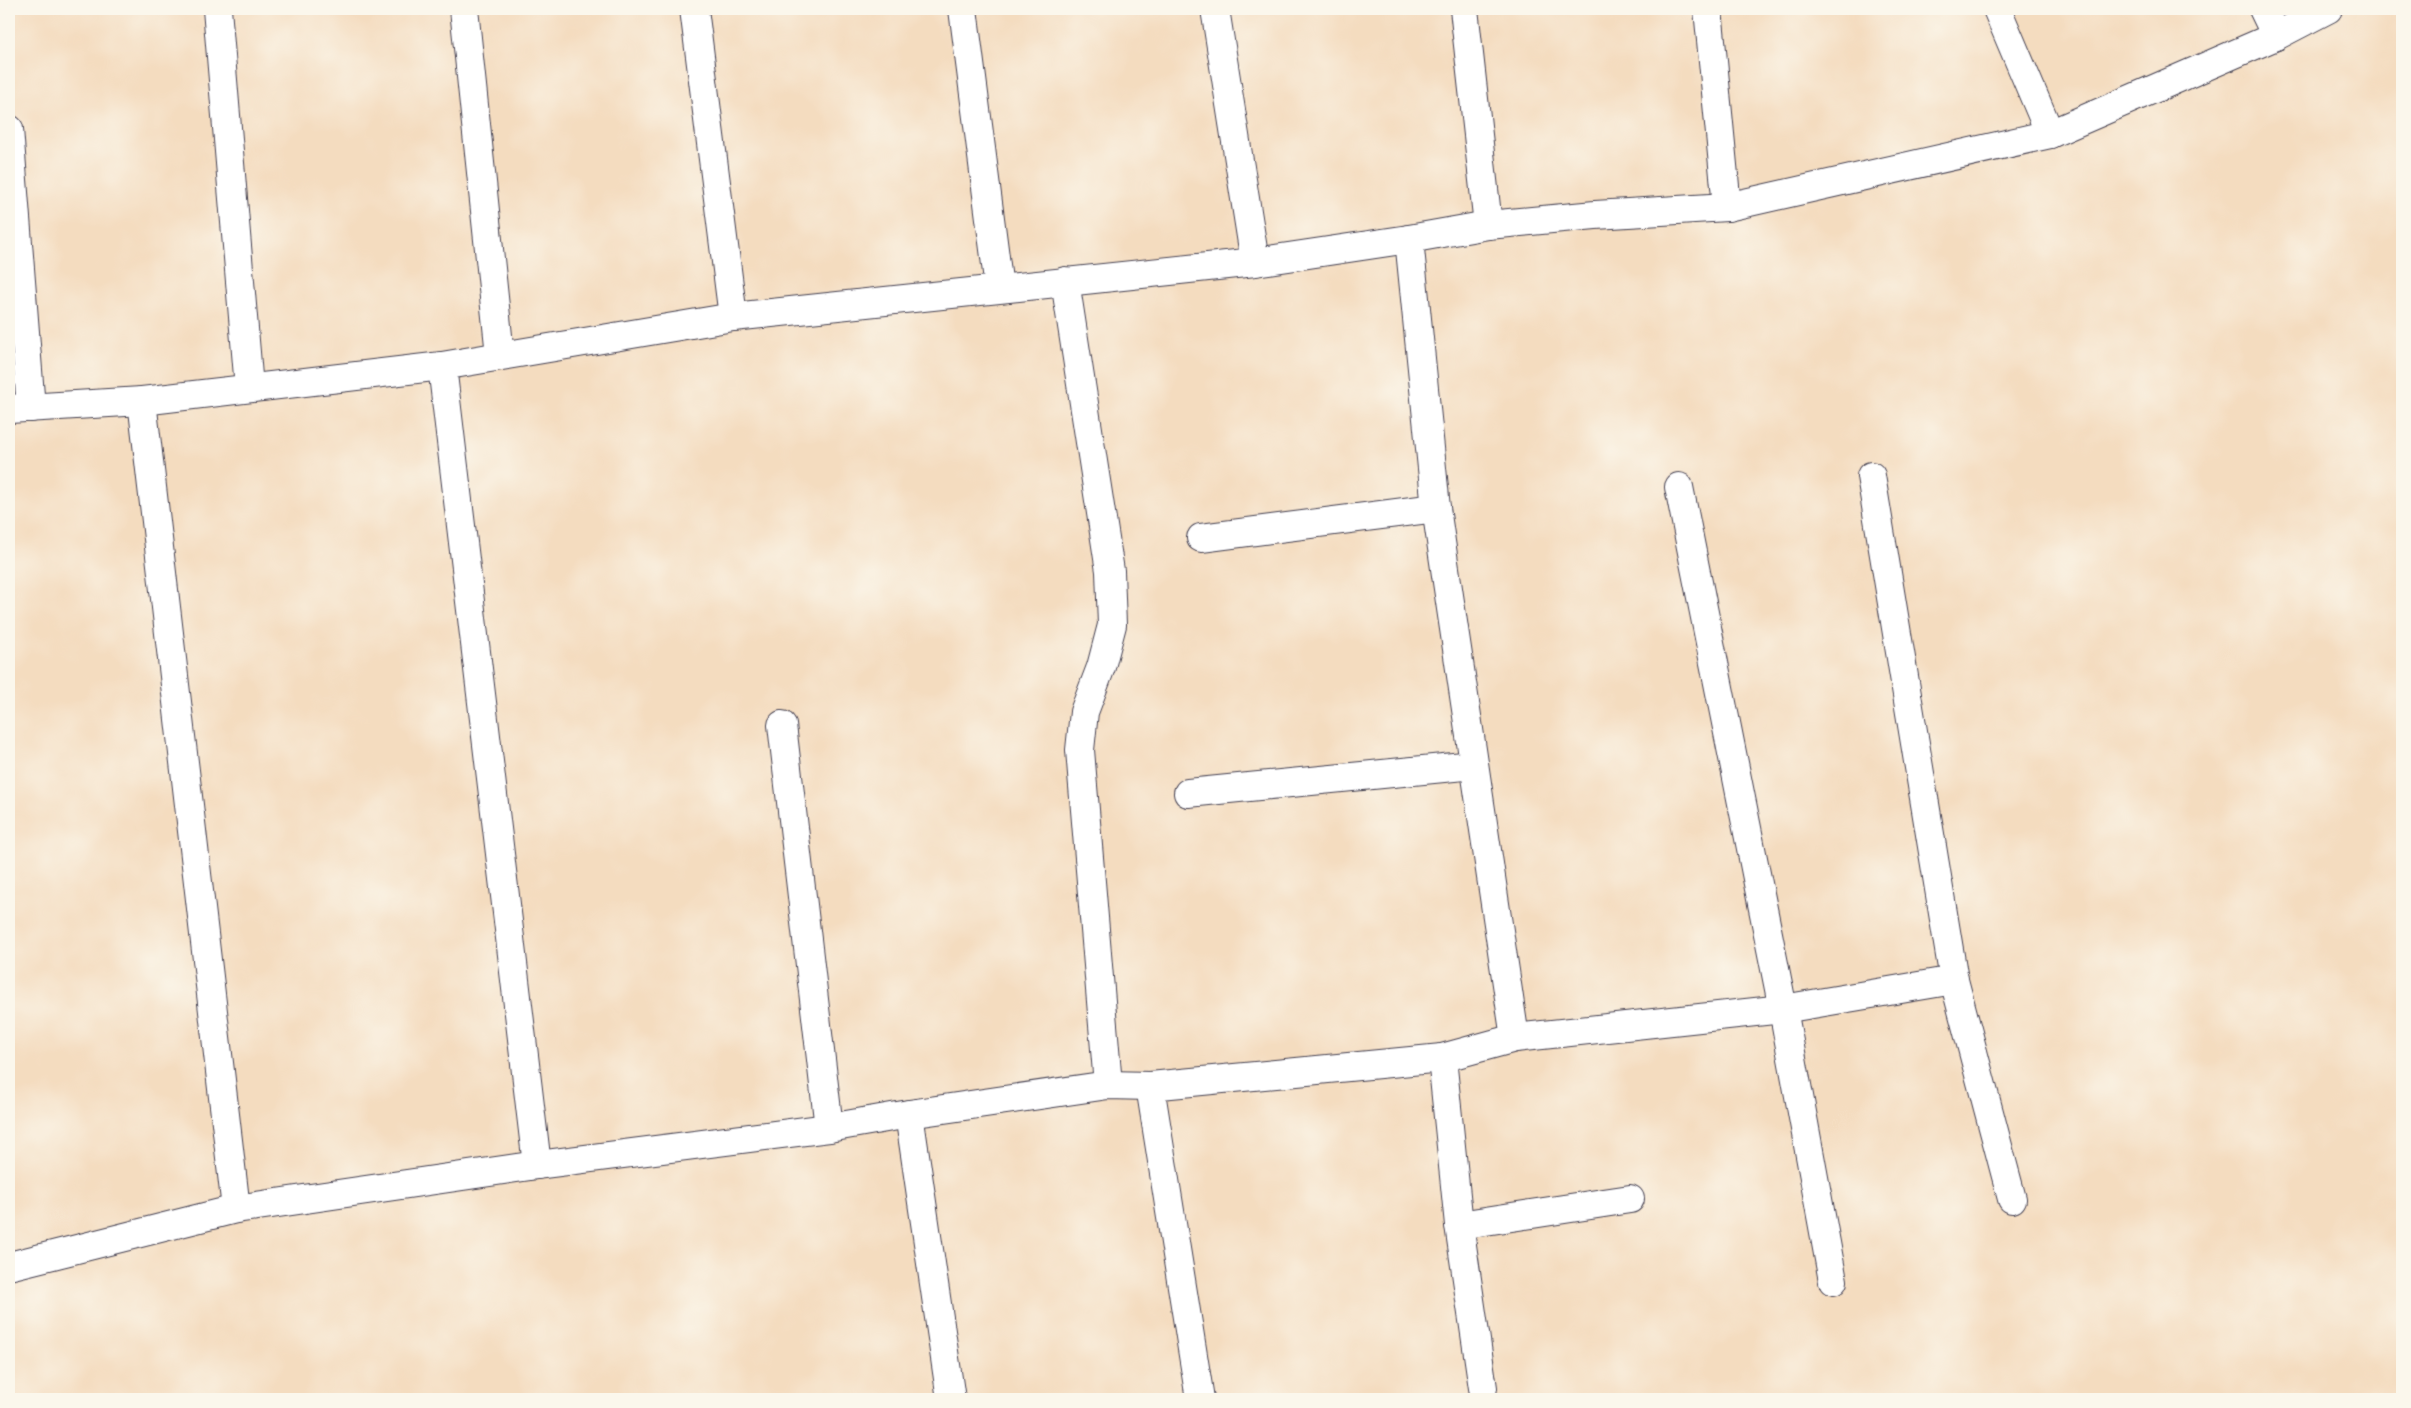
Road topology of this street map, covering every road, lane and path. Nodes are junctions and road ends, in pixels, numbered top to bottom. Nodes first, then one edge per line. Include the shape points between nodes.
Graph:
1 (217, 9) edge
2 (464, 9) edge
3 (694, 9) edge
4 (963, 9) edge
5 (1215, 9) edge
6 (1464, 9) edge
7 (1708, 9) edge
8 (1997, 9) edge
9 (2263, 9) edge
10 (2328, 9) edge
11 (2276, 36) junction
12 (9, 130) edge
13 (2050, 134) junction
14 (1727, 207) junction
15 (1488, 225) junction
16 (1409, 239) junction
17 (1255, 262) junction
18 (1065, 281) junction
19 (999, 288) junction
20 (733, 317) junction
21 (500, 355) junction
22 (442, 366) junction
23 (249, 388) junction
24 (142, 401) junction
25 (20, 408) edge
26 (1871, 476) dead end
27 (1679, 487) dead end
28 (1436, 508) junction
29 (1201, 538) dead end
30 (782, 725) dead end
31 (1474, 765) junction
32 (1188, 793) dead end
33 (1954, 980) junction
34 (1783, 1009) junction
35 (1515, 1038) junction
36 (1442, 1058) junction
37 (1108, 1085) junction
38 (1150, 1086) junction
39 (909, 1114) junction
40 (828, 1128) junction
41 (537, 1165) junction
42 (1630, 1199) dead end
43 (2012, 1200) dead end
44 (236, 1209) junction
45 (1458, 1225) junction
46 (9, 1266) edge
47 (1833, 1281) dead end
48 (1483, 1388) dead end
49 (951, 1399) edge
50 (1200, 1399) edge

1 - 23 street
2 - 21 street
3 - 20 street
4 - 19 street
5 - 17 street
6 - 15 street
7 - 14 street
8 - 13 street
9 - 11 street
10 - 11 street
11 - 13 street
12 - 25 street
13 - 14 street
14 - 15 street
15 - 16 street
16 - 17 street
16 - 28 street
17 - 18 street
18 - 19 street
18 - 37 street via 1110,571 1112,625 1084,712 1080,750
19 - 20 street
20 - 21 street
21 - 22 street
22 - 23 street
22 - 41 street
23 - 24 street
24 - 25 street
24 - 44 street
26 - 33 street
27 - 34 street
28 - 29 street
28 - 31 street
30 - 40 street
31 - 32 street
31 - 35 street
33 - 34 street
33 - 43 street
34 - 35 street
34 - 47 street
35 - 36 street
36 - 38 street
36 - 45 street
37 - 38 street
37 - 39 street
38 - 50 street
39 - 40 street
39 - 49 street
40 - 41 street
41 - 44 street
42 - 45 street
44 - 46 street
45 - 48 street

